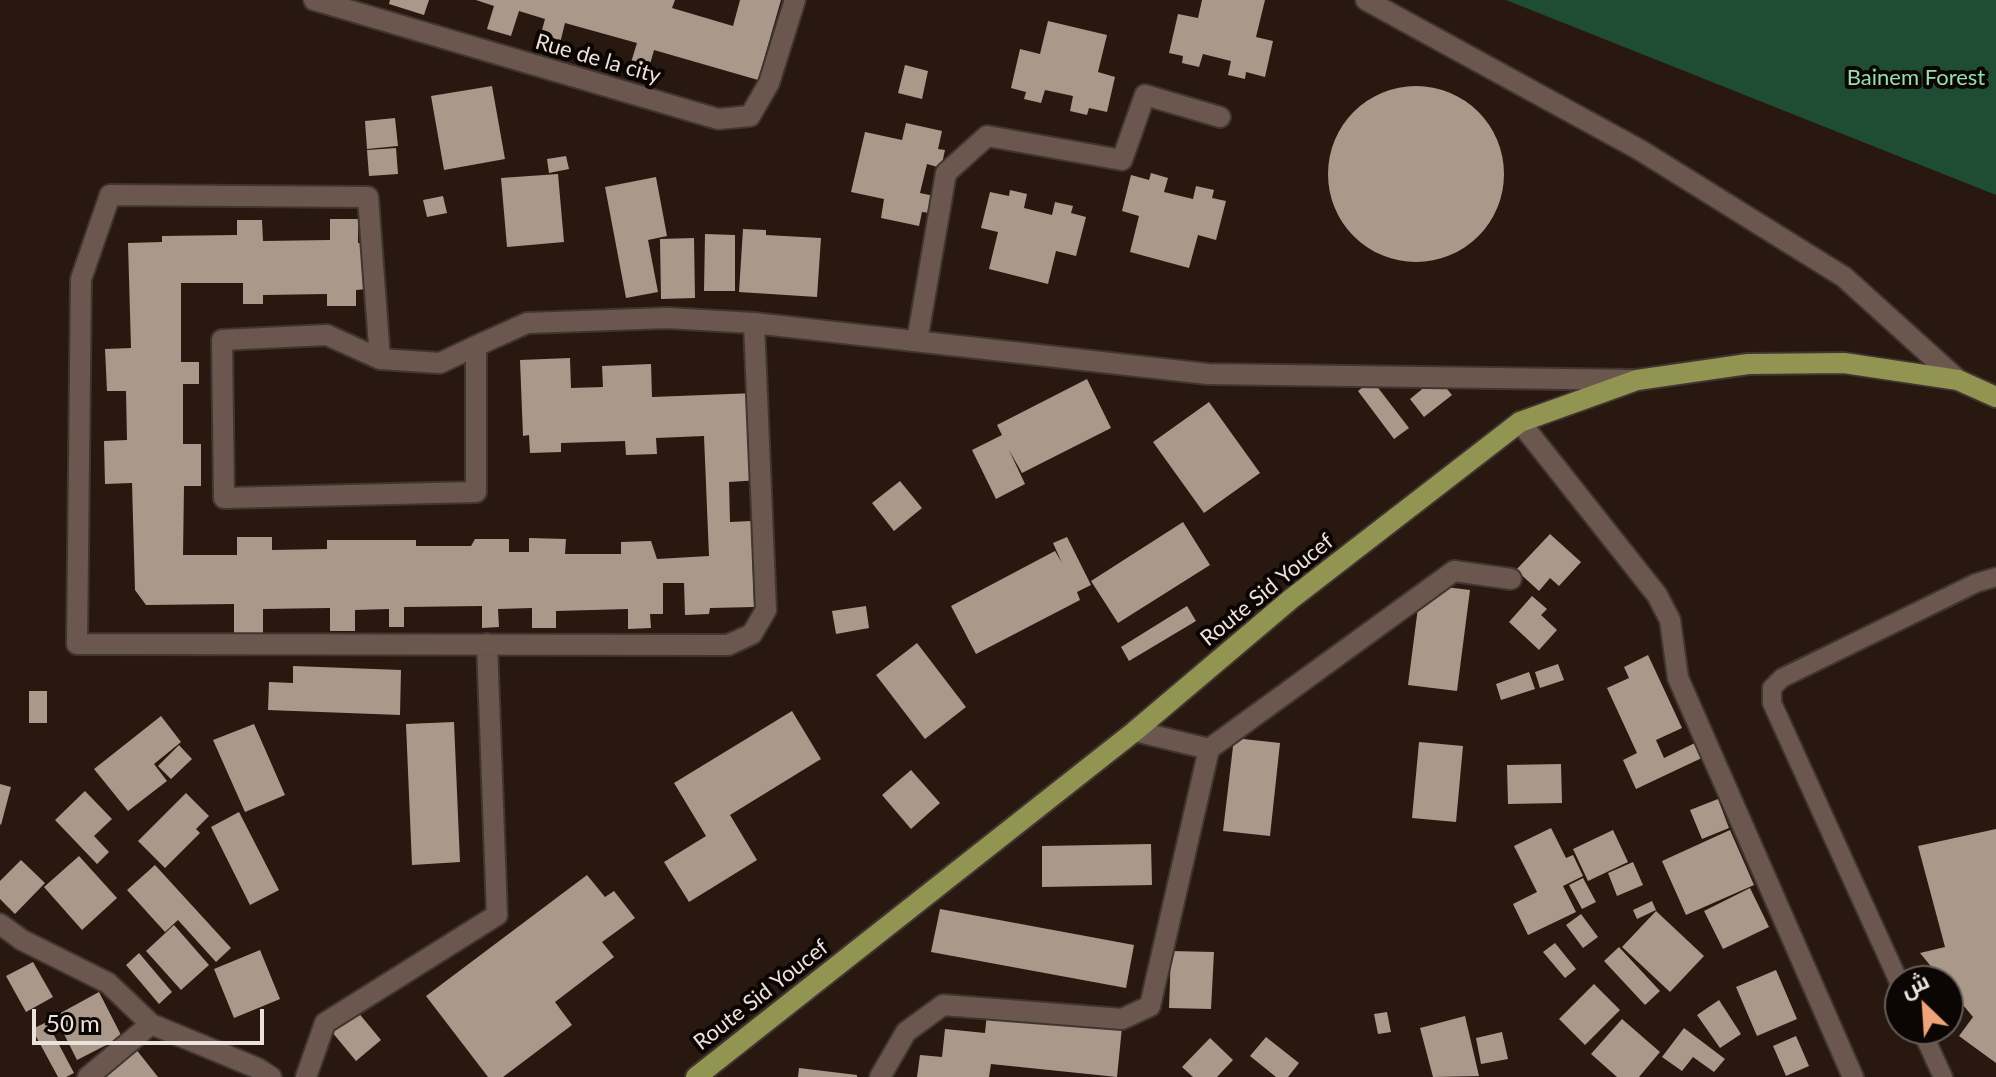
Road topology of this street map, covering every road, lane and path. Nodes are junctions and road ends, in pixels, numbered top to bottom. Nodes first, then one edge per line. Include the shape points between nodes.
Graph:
1 (314, 0) edge
2 (795, 0) edge
3 (1366, 0) edge
4 (1220, 117) dead end
5 (754, 323) junction
6 (917, 341) junction
7 (476, 346) junction
8 (380, 359) junction
9 (1637, 380) junction
10 (1958, 380) junction
11 (1996, 397) edge
12 (1520, 422) junction
13 (1996, 577) edge
14 (1511, 579) dead end
15 (487, 644) junction
16 (1135, 731) junction
17 (1209, 749) junction
18 (0, 924) edge
19 (1891, 965) edge
20 (151, 1024) junction
21 (1928, 1045) edge
22 (88, 1077) edge
23 (271, 1077) edge
24 (306, 1077) edge
25 (696, 1077) edge
26 (880, 1077) edge
27 (1853, 1077) edge
28 (1943, 1077) edge

1 - 2 street, Rue de la city via 718,119 750,116 769,83
3 - 10 street via 1640,150 1844,277
4 - 6 street via 1145,95 1122,160 987,136 946,173
5 - 6 street
5 - 7 street via 667,318 527,323
5 - 15 street via 766,610 752,634 728,645
6 - 9 street via 1208,374
7 - 8 street via 440,363
7 - 8 street via 476,492 224,498 222,340 327,335
8 - 15 street via 368,197 110,195 81,279 77,644
9 - 10 main road, Route Sid Youcef via 1748,364 1844,363
9 - 12 main road, Route Sid Youcef
10 - 11 main road, Route Sid Youcef
12 - 16 main road, Route Sid Youcef via 1291,599
12 - 27 street via 1657,595 1670,620 1678,678
13 - 19 lane via 1782,678 1772,688 1772,703
14 - 17 street via 1454,571
15 - 24 street via 497,915 325,1023
16 - 17 street
16 - 25 main road, Route Sid Youcef
17 - 26 street via 1150,1006 1122,1019 943,1005 906,1032
18 - 20 street via 108,983
20 - 22 street
20 - 23 street
21 - 28 lane

